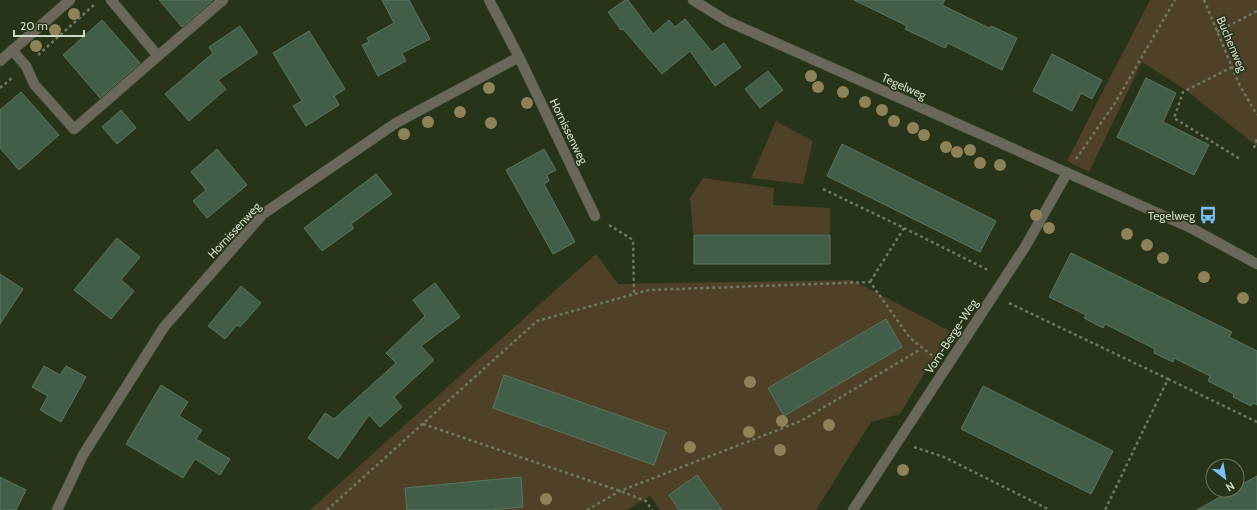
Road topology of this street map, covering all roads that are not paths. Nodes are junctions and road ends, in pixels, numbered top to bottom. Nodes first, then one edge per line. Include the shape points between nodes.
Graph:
1 (70, 0) edge
2 (111, 0) edge
3 (223, 0) edge
4 (489, 0) edge
5 (693, 0) edge
6 (12, 50) junction
7 (158, 56) junction
8 (518, 57) junction
9 (0, 61) edge
10 (1067, 173) junction
11 (595, 216) road end
12 (1257, 264) edge
13 (57, 510) edge
14 (853, 510) edge

1 - 6 street
2 - 7 street
3 - 7 street
4 - 8 street, Hornissenweg
5 - 10 street, Tegelweg via 727,21
6 - 7 street via 26,66 34,84 74,129
6 - 9 street
8 - 11 street, Hornissenweg
8 - 13 street, Hornissenweg via 396,123 263,214 164,327 83,454
10 - 12 street, Tegelweg via 1191,228
10 - 14 street, Vom-Berge-Weg via 1025,247

